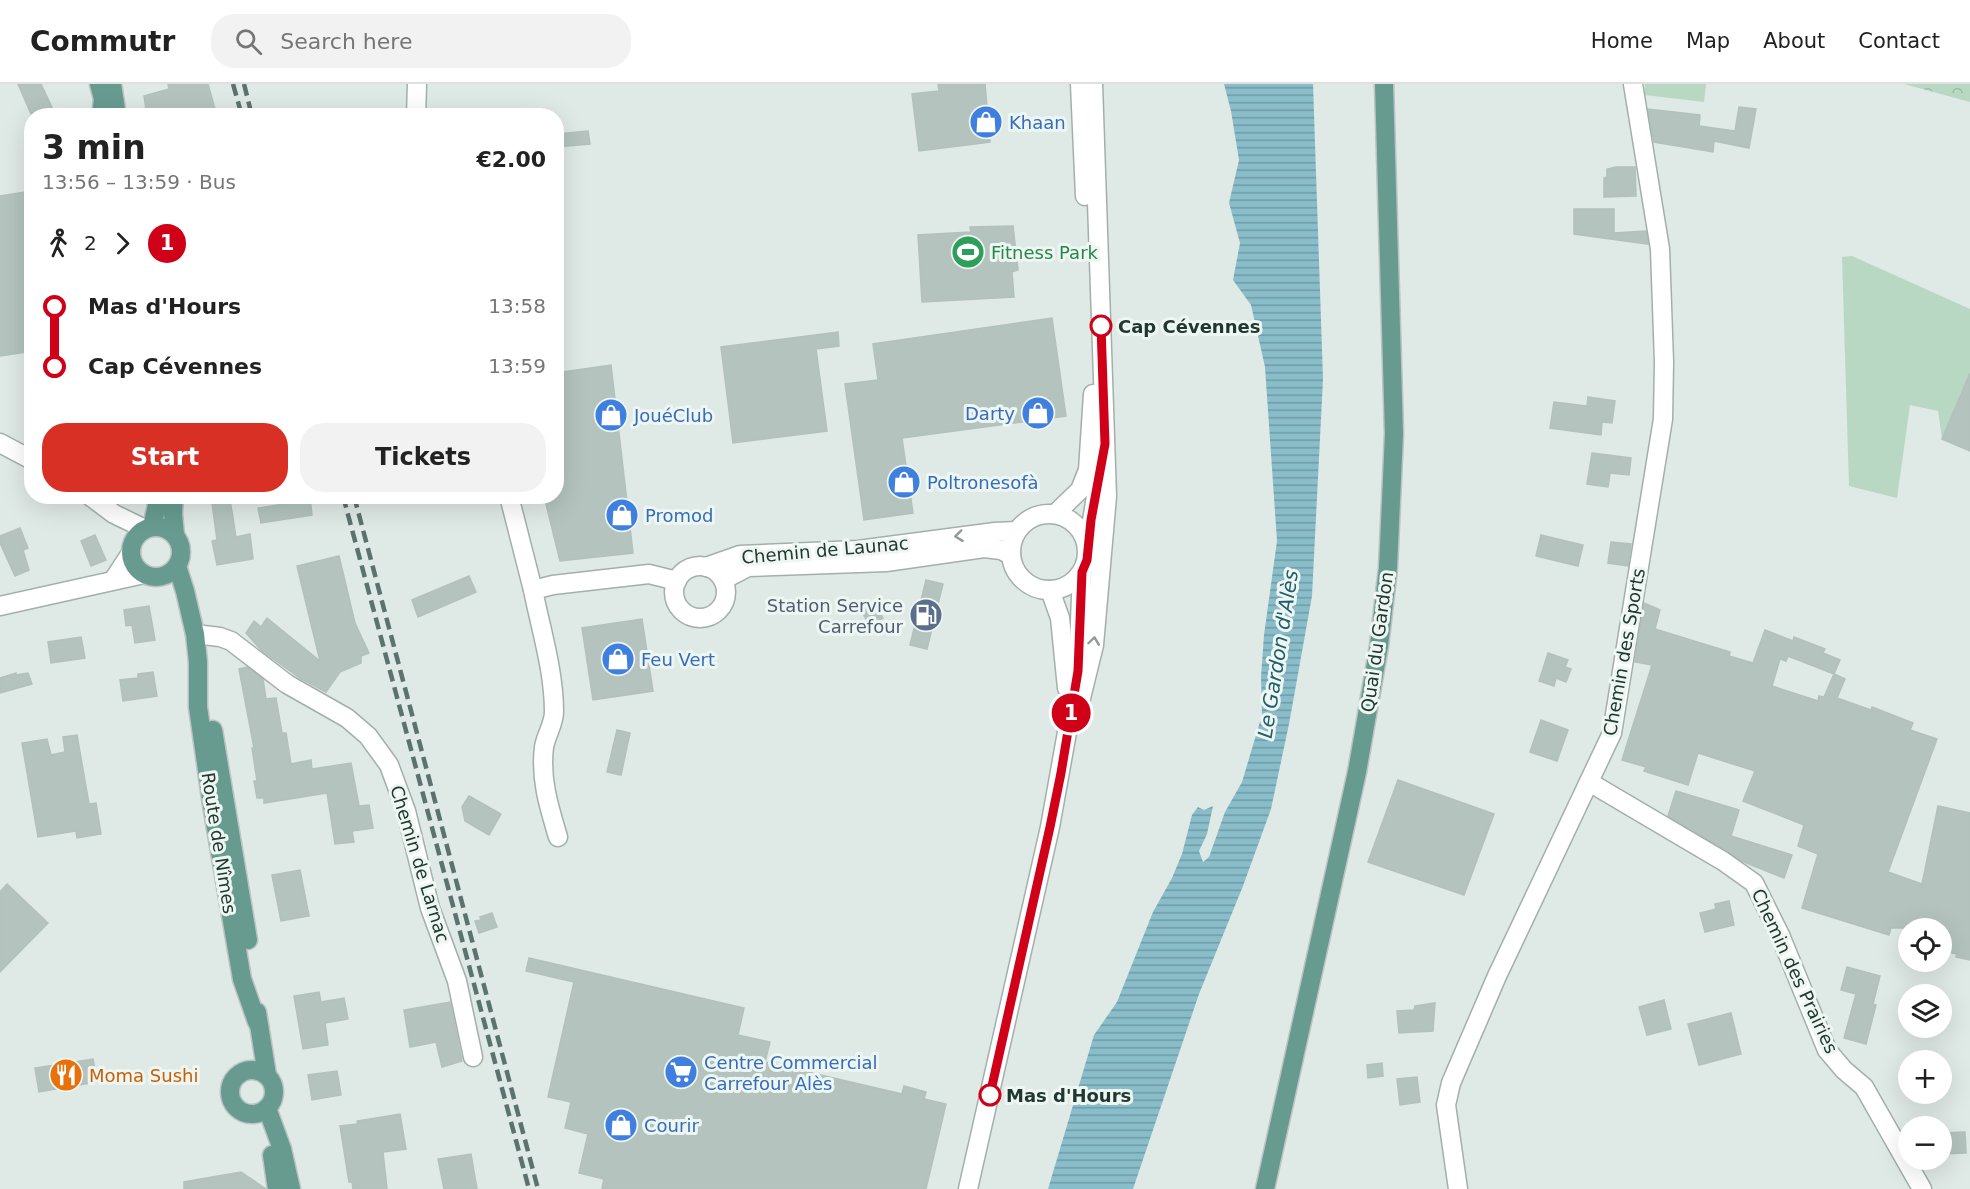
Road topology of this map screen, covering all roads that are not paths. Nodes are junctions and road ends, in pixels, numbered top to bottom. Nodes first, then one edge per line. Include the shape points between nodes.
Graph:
1 (99, 84) edge
2 (112, 84) edge
3 (417, 84) edge
4 (1080, 84) edge
5 (1093, 84) edge
6 (1384, 84) edge
7 (1633, 84) edge
8 (102, 108) edge
9 (116, 108) edge
10 (416, 108) edge
11 (0, 442) edge
12 (1105, 444) junction
13 (24, 456) edge
14 (101, 504) edge
15 (157, 504) edge
16 (174, 504) edge
17 (511, 504) edge
18 (1055, 514) junction
19 (1017, 531) junction
20 (175, 535) junction
21 (141, 537) junction
22 (1088, 548) junction
23 (1011, 555) junction
24 (177, 566) junction
25 (706, 567) junction
26 (1082, 572) junction
27 (148, 575) junction
28 (114, 579) junction
29 (723, 579) junction
30 (677, 581) junction
31 (533, 590) junction
32 (1050, 590) junction
33 (0, 606) edge
34 (191, 613) junction
35 (195, 634) junction
36 (1070, 716) junction
37 (1590, 782) junction
38 (558, 837) dead end
39 (472, 1057) dead end
40 (259, 1072) junction
41 (259, 1111) junction
42 (277, 1189) edge
43 (291, 1189) edge
44 (968, 1189) edge
45 (1265, 1189) edge
46 (1458, 1189) edge
47 (1922, 1189) edge

1 - 8 main road
2 - 9 main road
3 - 10 street
4 - 18 street via 1094,368 1090,446 1088,470 1080,490
5 - 12 street
6 - 45 main road, Quai du Gardon via 1394,434 1379,646 1357,772
7 - 37 street, Chemin des Sports via 1660,249 1663,419 1612,733
11 - 13 street
12 - 22 street
36 -> 12 street via 1081,698 1094,645 1107,496
14 - 21 street
15 - 21 main road
16 - 20 main road
17 - 31 street
18 - 19 street via 1033,517
18 - 22 street via 1077,525
19 - 23 street
19 -> 25 street, Chemin de Launac via 858,550 740,555
20 - 21 main road via 168,530
20 - 24 main road via 181,550
21 - 27 main road via 137,567
21 - 28 street
22 - 26 street
23 - 29 street, Chemin de Launac via 984,548 886,562 748,567
23 - 32 street via 1028,584
24 - 27 main road via 165,575
24 - 34 main road, Route de Nîmes
25 - 29 street
25 - 30 street via 689,569
26 - 32 street via 1074,582
26 - 36 street via 1078,671
27 - 28 street
27 - 34 main road via 177,596
28 - 33 street
29 - 30 street via 724,602 714,614 698,618 679,606 674,589
30 - 31 street via 649,574
31 - 38 street via 554,693 554,716 544,745 542,775
32 - 36 street via 1060,618
34 - 35 main road, Route de Nîmes
35 - 39 street, Chemin de Larnac via 231,641 287,684 347,718 368,736 389,765 406,811 430,908 457,981
35 - 40 main road, Route de Nîmes via 255,978 262,1044
36 - 44 street via 1050,827
37 - 46 street, Chemin des Sports via 1450,1083 1446,1105
37 - 47 street, Chemin des Prairies via 1755,883 1827,1050 1864,1087
40 - 41 main road via 274,1086 274,1094
40 - 41 main road via 241,1072 230,1089 237,1108
41 - 42 main road
41 - 43 main road via 282,1149

